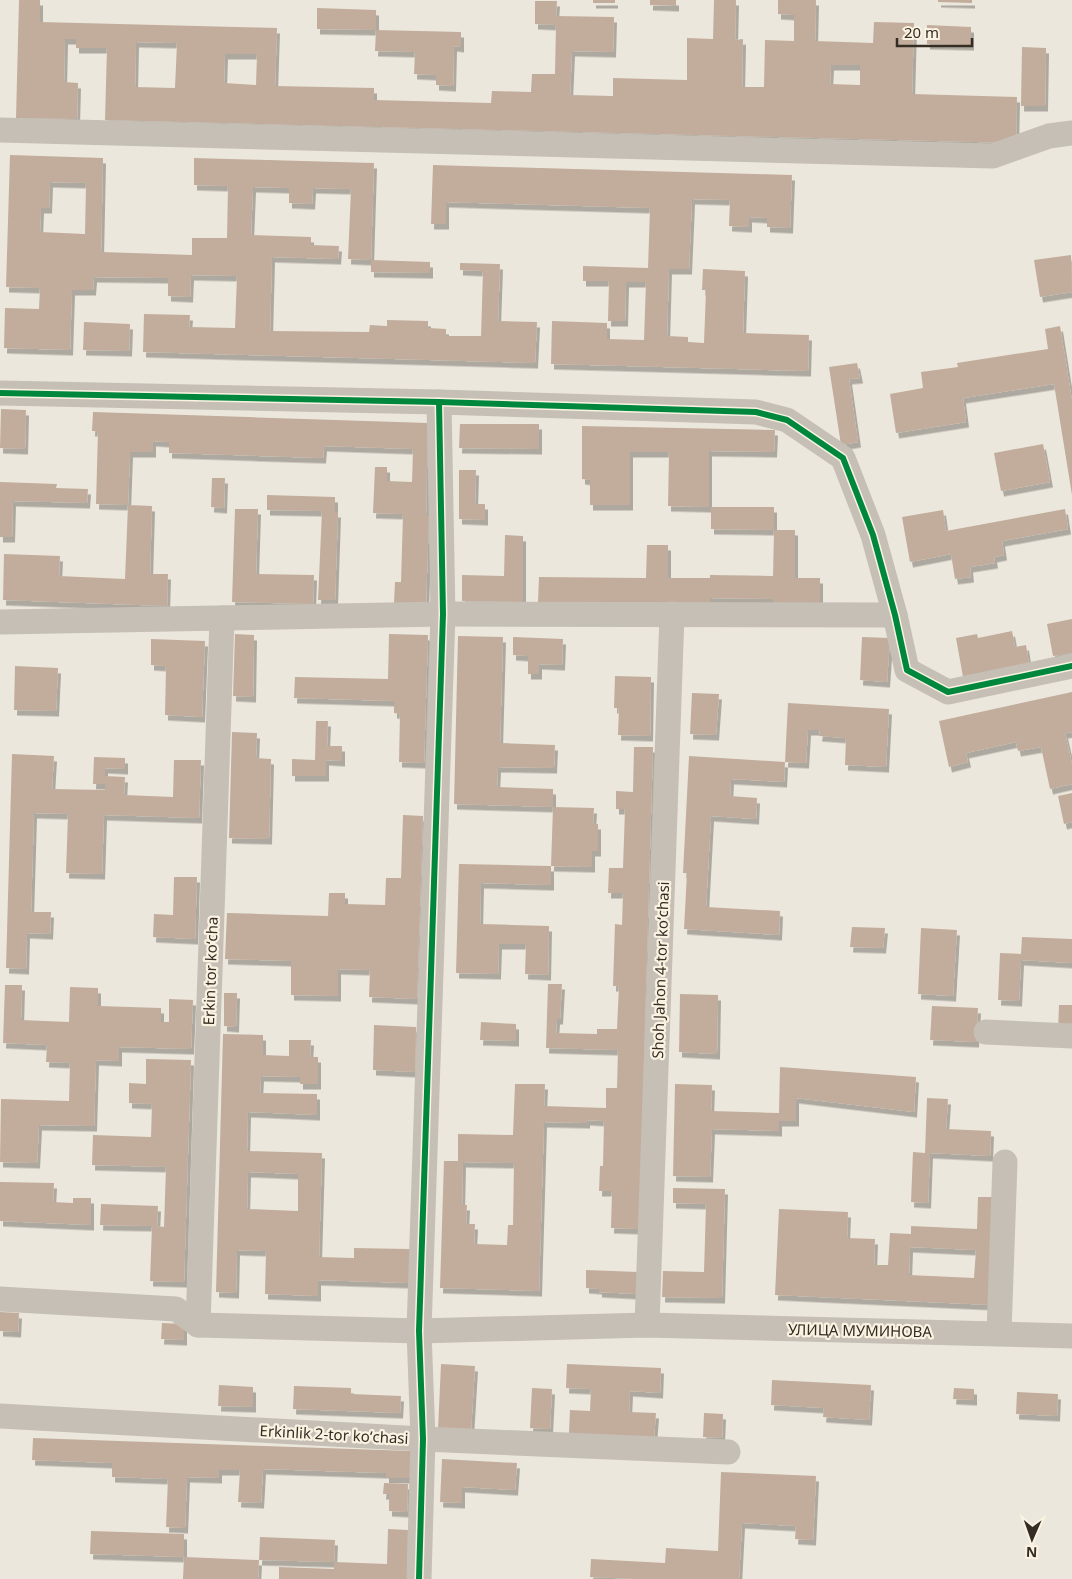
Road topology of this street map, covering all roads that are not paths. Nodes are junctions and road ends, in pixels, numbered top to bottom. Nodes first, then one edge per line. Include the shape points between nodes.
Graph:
1 (0, 130) edge
2 (1072, 133) edge
3 (0, 393) edge
4 (439, 402) junction
5 (443, 614) junction
6 (672, 614) junction
7 (895, 615) junction
8 (222, 618) junction
9 (0, 622) edge
10 (1072, 666) edge
11 (986, 1032) dead end
12 (1072, 1036) edge
13 (1005, 1162) dead end
14 (0, 1299) edge
15 (198, 1325) junction
16 (647, 1325) junction
17 (419, 1331) junction
18 (999, 1333) junction
19 (1072, 1336) edge
20 (0, 1416) edge
21 (423, 1439) junction
22 (728, 1452) dead end
23 (419, 1579) edge

1 - 2 street via 993,156 1049,136
3 - 4 street
4 - 5 street
4 - 7 street via 756,412 787,420 843,458 873,536
5 - 6 street
5 - 8 street
5 - 17 street
6 - 7 street
6 - 16 street, Shoh Jahon 4-tor koʻchasi
7 - 10 street via 907,670 948,692
8 - 9 street
8 - 15 street, Erkin tor koʻcha
11 - 12 street
13 - 18 street
14 - 15 street via 176,1309
15 - 17 street, УЛИЦА МУМИНОВА
16 - 17 street, УЛИЦА МУМИНОВА
16 - 18 street, УЛИЦА МУМИНОВА
17 - 21 street
18 - 19 street, УЛИЦА МУМИНОВА
20 - 21 street, Erkinlik 2-tor koʻchasi
21 - 22 street, Erkinlik 2-tor koʻchasi
21 - 23 street

